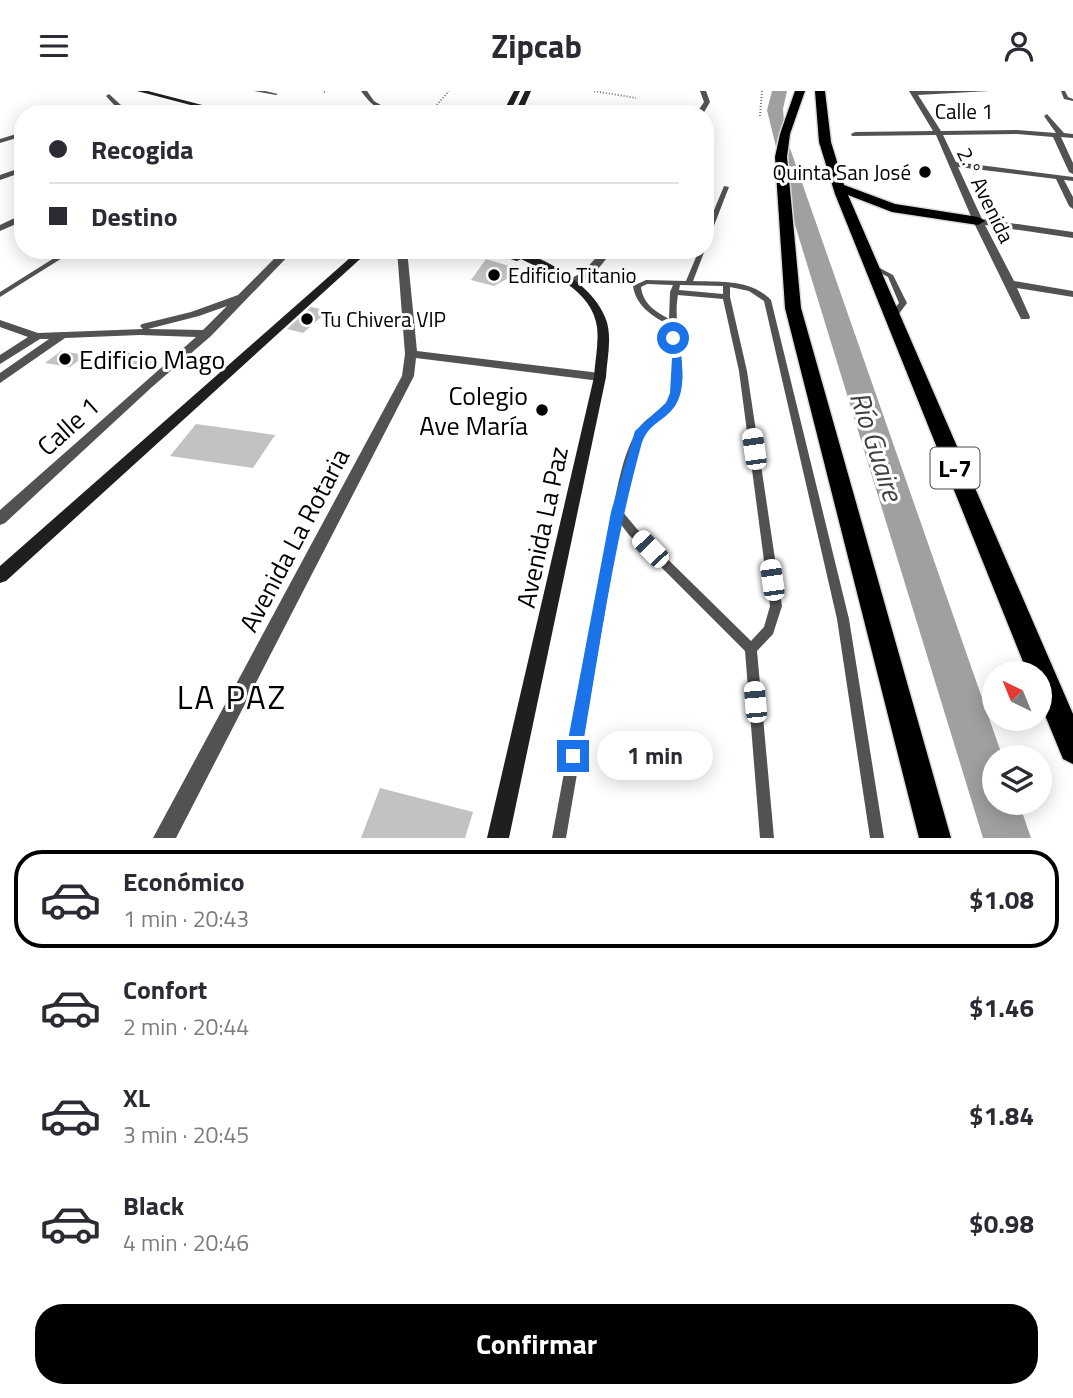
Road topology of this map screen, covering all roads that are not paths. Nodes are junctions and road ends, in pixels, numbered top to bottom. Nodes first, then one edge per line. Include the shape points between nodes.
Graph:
1 (140, 91) edge
2 (162, 91) edge
3 (256, 91) edge
4 (364, 91) edge
5 (800, 91) edge
6 (820, 91) edge
7 (986, 91) edge
8 (1063, 91) edge
9 (913, 92) edge
10 (276, 94) dead end
11 (109, 96) dead end
12 (1073, 100) edge
13 (118, 105) edge
14 (197, 105) edge
15 (219, 105) edge
16 (377, 105) edge
17 (1047, 116) dead end
18 (937, 132) junction
19 (855, 134) dead end
20 (1059, 135) junction
21 (1073, 137) edge
22 (951, 164) junction
23 (1073, 172) edge
24 (1059, 178) junction
25 (1073, 179) edge
26 (726, 187) dead end
27 (839, 187) junction
28 (1073, 207) edge
29 (714, 218) edge
30 (978, 221) junction
31 (1073, 235) edge
32 (58, 259) edge
33 (281, 259) edge
34 (356, 259) edge
35 (402, 259) edge
36 (524, 259) edge
37 (600, 259) edge
38 (698, 259) edge
39 (528, 260) joint
40 (572, 282) junction
41 (689, 283) junction
42 (1012, 284) junction
43 (675, 288) junction
44 (726, 291) junction
45 (1073, 294) edge
46 (0, 295) edge
47 (248, 295) junction
48 (1025, 317) dead end
49 (0, 323) edge
50 (671, 323) junction
51 (207, 334) junction
52 (37, 336) junction
53 (62, 336) junction
54 (411, 354) junction
55 (0, 361) edge
56 (600, 377) junction
57 (0, 379) edge
58 (617, 512) junction
59 (0, 519) edge
60 (0, 576) edge
61 (751, 649) junction
62 (1073, 708) edge
63 (1073, 717) edge
64 (1073, 749) edge
65 (164, 838) edge
66 (498, 838) edge
67 (559, 838) edge
68 (767, 838) edge
69 (877, 838) edge
70 (935, 838) edge

1 - 14 main road
2 - 15 main road
3 - 10 lane
4 - 16 street
5 - 70 highway via 781,157 793,307
6 - 27 highway, L-7 via 825,142
7 - 9 street
8 - 12 lane
9 - 18 street, 2.° Avenida
11 - 13 street
17 - 20 street
18 - 19 street, Calle 1
18 - 20 street, Calle 1
18 - 22 street, 2.° Avenida
20 - 21 street, Calle 1
20 - 23 street
22 - 24 street
22 - 30 street, 2.° Avenida
24 - 25 street
24 - 28 street
26 - 29 lane
27 - 30 highway via 892,208
27 - 64 highway, L-7
30 - 31 street
30 - 42 street, 2.° Avenida
32 - 46 lane
33 - 47 street, Calle 1
34 - 60 main road
35 - 54 street, Avenida La Rotaria
36 - 39 main road, Avenida La Paz
37 - 40 street
38 - 41 lane
39 - 40 main road, Avenida La Paz
40 - 56 main road, Avenida La Paz via 600,316
41 - 43 lane
41 - 44 lane
42 - 45 street
42 - 48 street, 2.° Avenida
43 - 44 lane
43 - 50 lane
43 - 50 lane via 646,282 636,290 650,311
44 - 61 lane via 743,371 776,605 769,630
44 - 69 lane via 757,291 767,300 843,619
47 - 51 street, Calle 1
47 - 53 street via 147,326
49 - 52 street
50 - 58 lane via 676,393 670,405 640,431
51 - 53 street
51 - 59 street, Calle 1
52 - 53 street
52 - 55 street
53 - 57 street
54 - 56 street
54 - 65 street, Avenida La Rotaria via 408,376
56 - 66 main road, Avenida La Paz
58 - 61 lane
58 - 67 lane
61 - 68 lane
62 - 63 highway

